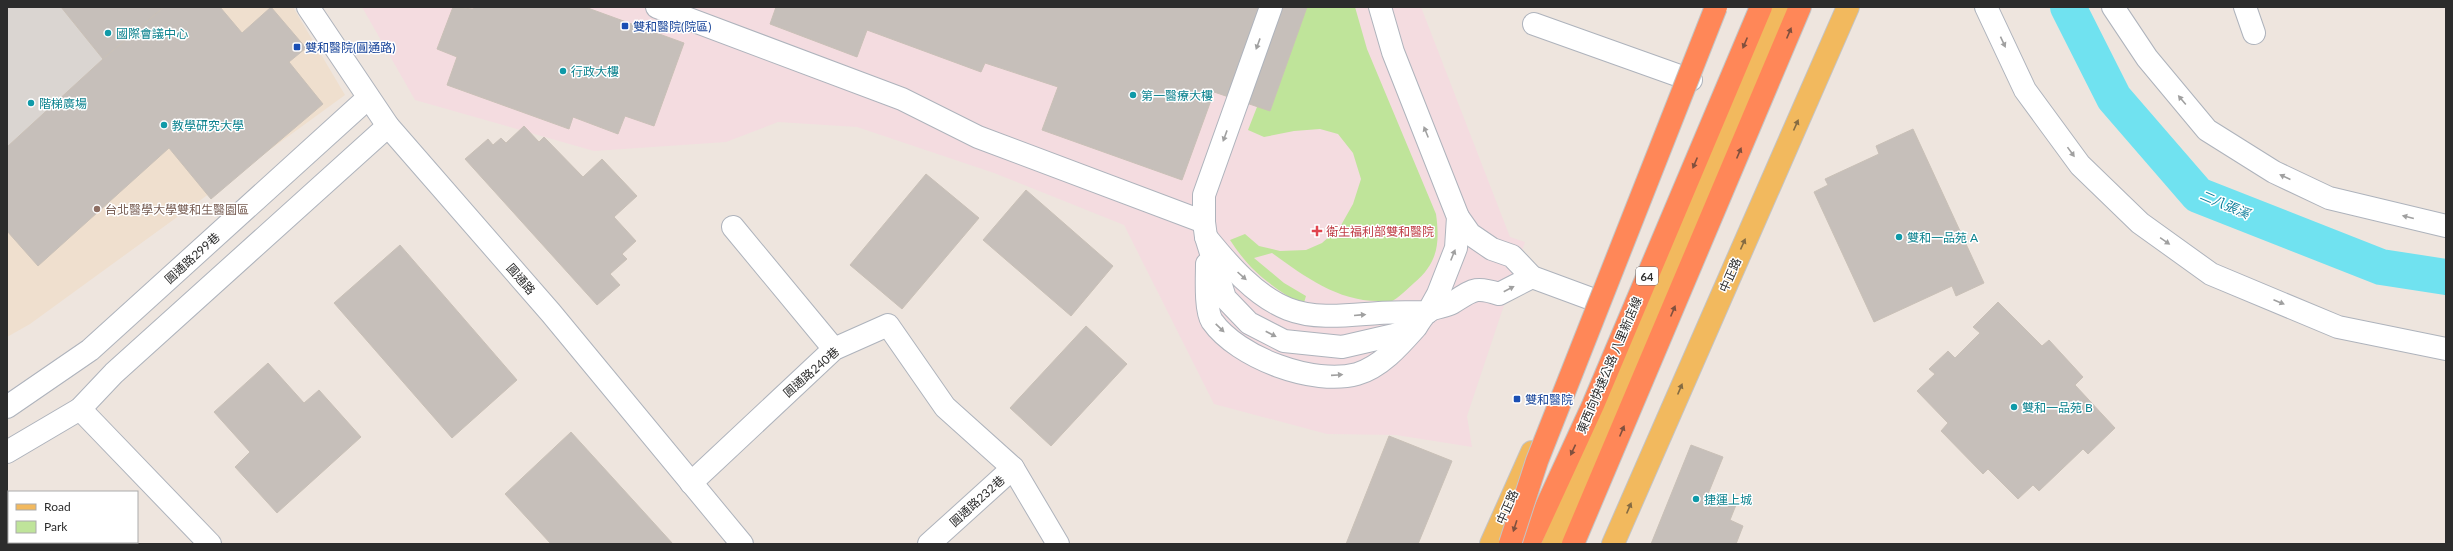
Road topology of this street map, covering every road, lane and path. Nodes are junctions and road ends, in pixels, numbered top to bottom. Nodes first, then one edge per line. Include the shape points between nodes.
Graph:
1 (308, 7) edge
2 (658, 7) edge
3 (1271, 7) edge
4 (1380, 7) edge
5 (1716, 7) edge
6 (1720, 7) edge
7 (1761, 7) edge
8 (1782, 7) edge
9 (1800, 7) edge
10 (1848, 7) edge
11 (1986, 7) edge
12 (2113, 7) edge
13 (2246, 7) edge
14 (1534, 24) dead end
15 (2254, 33) dead end
16 (1691, 80) junction
17 (368, 98) junction
18 (388, 126) junction
19 (1458, 217) junction
20 (2446, 226) edge
21 (733, 228) dead end
22 (1205, 230) junction
23 (1532, 277) junction
24 (1597, 301) junction
25 (1422, 319) junction
26 (834, 349) junction
27 (2446, 349) edge
28 (7, 407) edge
29 (80, 409) junction
30 (7, 452) edge
31 (1013, 468) junction
32 (691, 483) junction
33 (210, 544) edge
34 (742, 544) edge
35 (929, 544) edge
36 (1058, 544) edge
37 (1491, 544) edge
38 (1510, 544) edge
39 (1529, 544) edge
40 (1553, 544) edge
41 (1574, 544) edge
42 (1614, 544) edge

1 - 17 street, 圓通路
2 - 22 street via 902,99 978,137
3 -> 22 street via 1204,195
19 -> 4 street via 1394,52
5 -> 38 highway, bridge via 1537,461
6 - 16 main road, 中正路
7 -> 39 highway, 東西向快速公路 八里新店線 / 64 via 1593,406
8 - 40 main road via 1685,240
41 -> 9 highway
42 -> 10 main road, 中正路
11 -> 27 street via 2025,90 2080,166 2140,223 2211,274 2331,324
20 -> 12 street via 2329,198 2274,172 2207,130 2147,58
13 - 15 street
14 - 16 street
16 - 24 main road, 中正路
17 - 18 street, 圓通路
17 - 28 street, 圓通路299巷 via 90,350
18 - 29 street via 114,373
18 - 32 street, 圓通路 via 551,313
19 - 23 street via 1470,234 1492,249 1512,256
25 -> 19 street via 1438,294 1456,248
21 - 26 street
22 -> 25 street via 1224,260 1263,296 1288,309 1316,315
22 -> 25 street via 1225,298 1249,323 1284,341 1342,347 1394,335
22 -> 25 street via 1207,290 1212,320 1230,338 1257,356 1281,367 1306,374 1357,374 1393,352
23 - 24 street
25 -> 23 street via 1464,295 1482,288 1499,294
24 - 37 main road, 中正路
26 - 31 street, 圓通路240巷 via 888,325 945,407
26 - 32 street, 圓通路240巷
29 - 30 street
29 - 33 street
31 - 35 street, 圓通路232巷
31 - 36 street, 圓通路232巷
32 - 34 street, 圓通路

